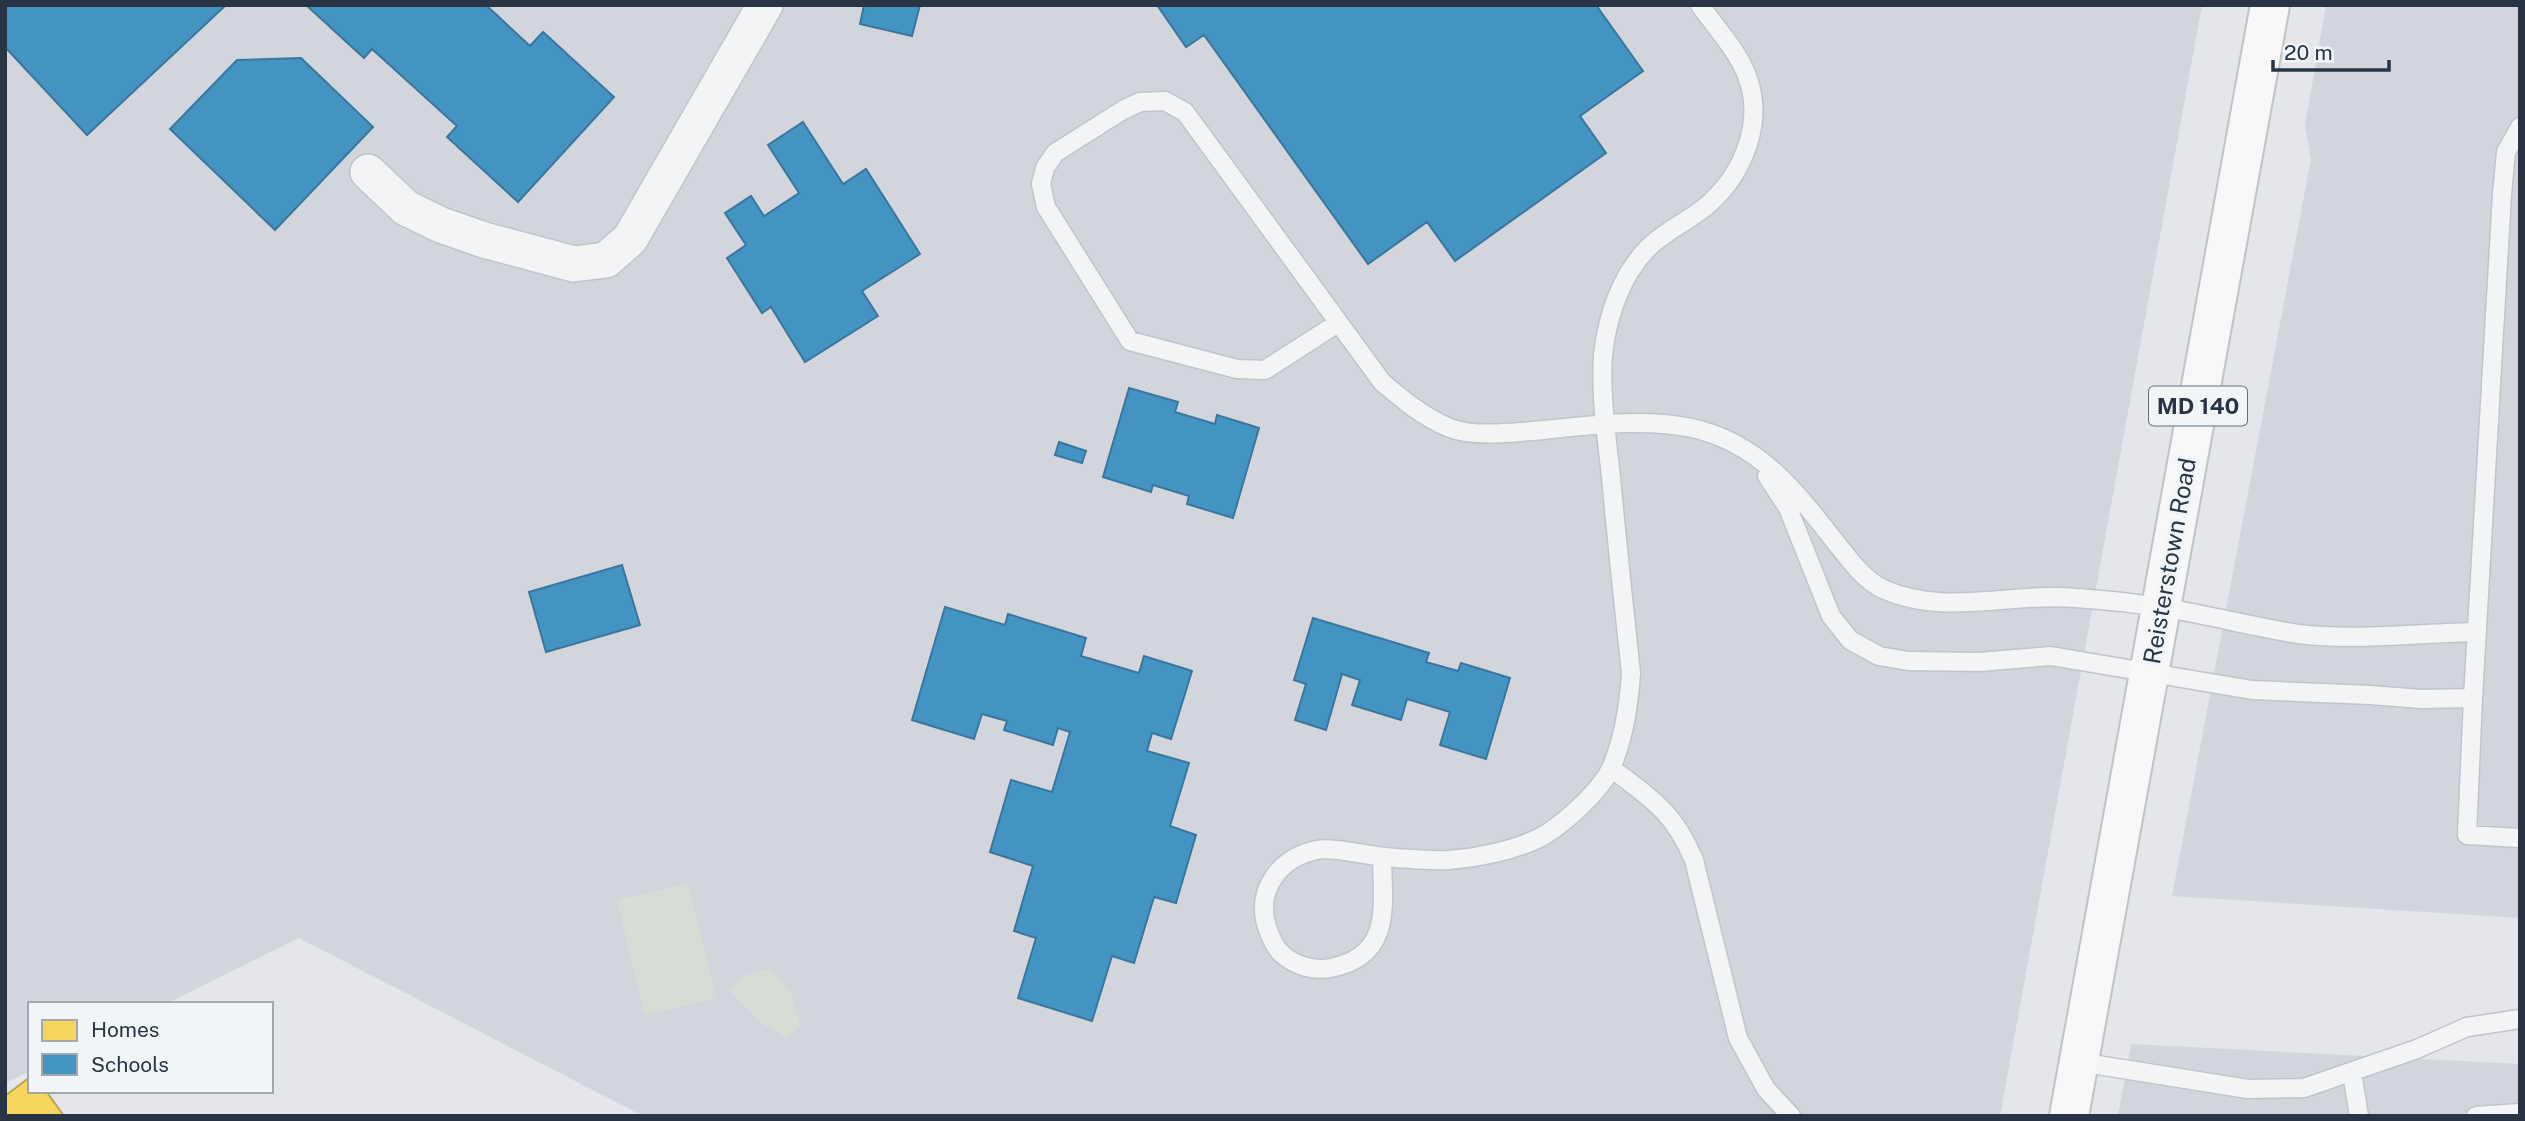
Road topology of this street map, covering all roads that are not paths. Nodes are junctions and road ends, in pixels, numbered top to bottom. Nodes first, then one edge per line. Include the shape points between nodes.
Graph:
1 (765, 5) edge
2 (1700, 5) edge
3 (2270, 5) edge
4 (2520, 127) edge
5 (368, 172) dead end
6 (1338, 323) junction
7 (1605, 424) junction
8 (1747, 449) junction
9 (2162, 607) junction
10 (2476, 632) junction
11 (2150, 672) junction
12 (2473, 698) junction
13 (1611, 768) junction
14 (2520, 838) edge
15 (1382, 858) junction
16 (2520, 1018) edge
17 (2079, 1062) junction
18 (2352, 1073) junction
19 (2520, 1113) edge
20 (1791, 1116) edge
21 (2069, 1116) edge
22 (2359, 1116) edge
23 (2476, 1116) edge

1 - 5 street via 629,239 606,260 574,264 441,225 406,208
2 - 7 lane via 1747,75 1753,103 1752,132 1728,182 1711,202 1648,248 1615,299 1603,356
3 - 9 main road, Reisterstown Road / MD 140
4 - 10 lane via 2506,152 2502,194
6 - 6 lane via 1185,112 1165,101 1123,110 1055,153 1045,168 1041,184 1046,207 1130,341 1237,369 1265,370
6 - 7 lane via 1382,382 1417,411 1453,429 1500,434
7 - 8 lane via 1690,428
7 - 13 lane via 1631,673 1629,706
8 - 9 lane via 1771,468 1856,568 1880,588 1915,600 1947,603 2072,597
8 - 11 lane via 1788,508 1831,616 1850,640 1869,651 1908,661 2051,656
9 - 10 lane via 2301,634
9 - 11 main road, Reisterstown Road / MD 140
10 - 12 lane
11 - 12 lane via 2252,690
11 - 17 main road, Reisterstown Road / MD 140
12 - 14 lane via 2467,835
13 - 15 lane via 1594,795 1538,839 1449,860
13 - 20 lane via 1661,806 1682,832 1694,860 1738,1038 1766,1088
15 - 15 lane via 1321,849 1295,856 1277,871 1265,894 1264,917 1282,954 1301,966 1322,970 1347,965 1367,952 1384,916
16 - 18 lane via 2466,1027
17 - 18 lane via 2248,1089 2304,1088
17 - 21 main road, Reisterstown Road / MD 140
18 - 22 lane
19 - 23 lane

